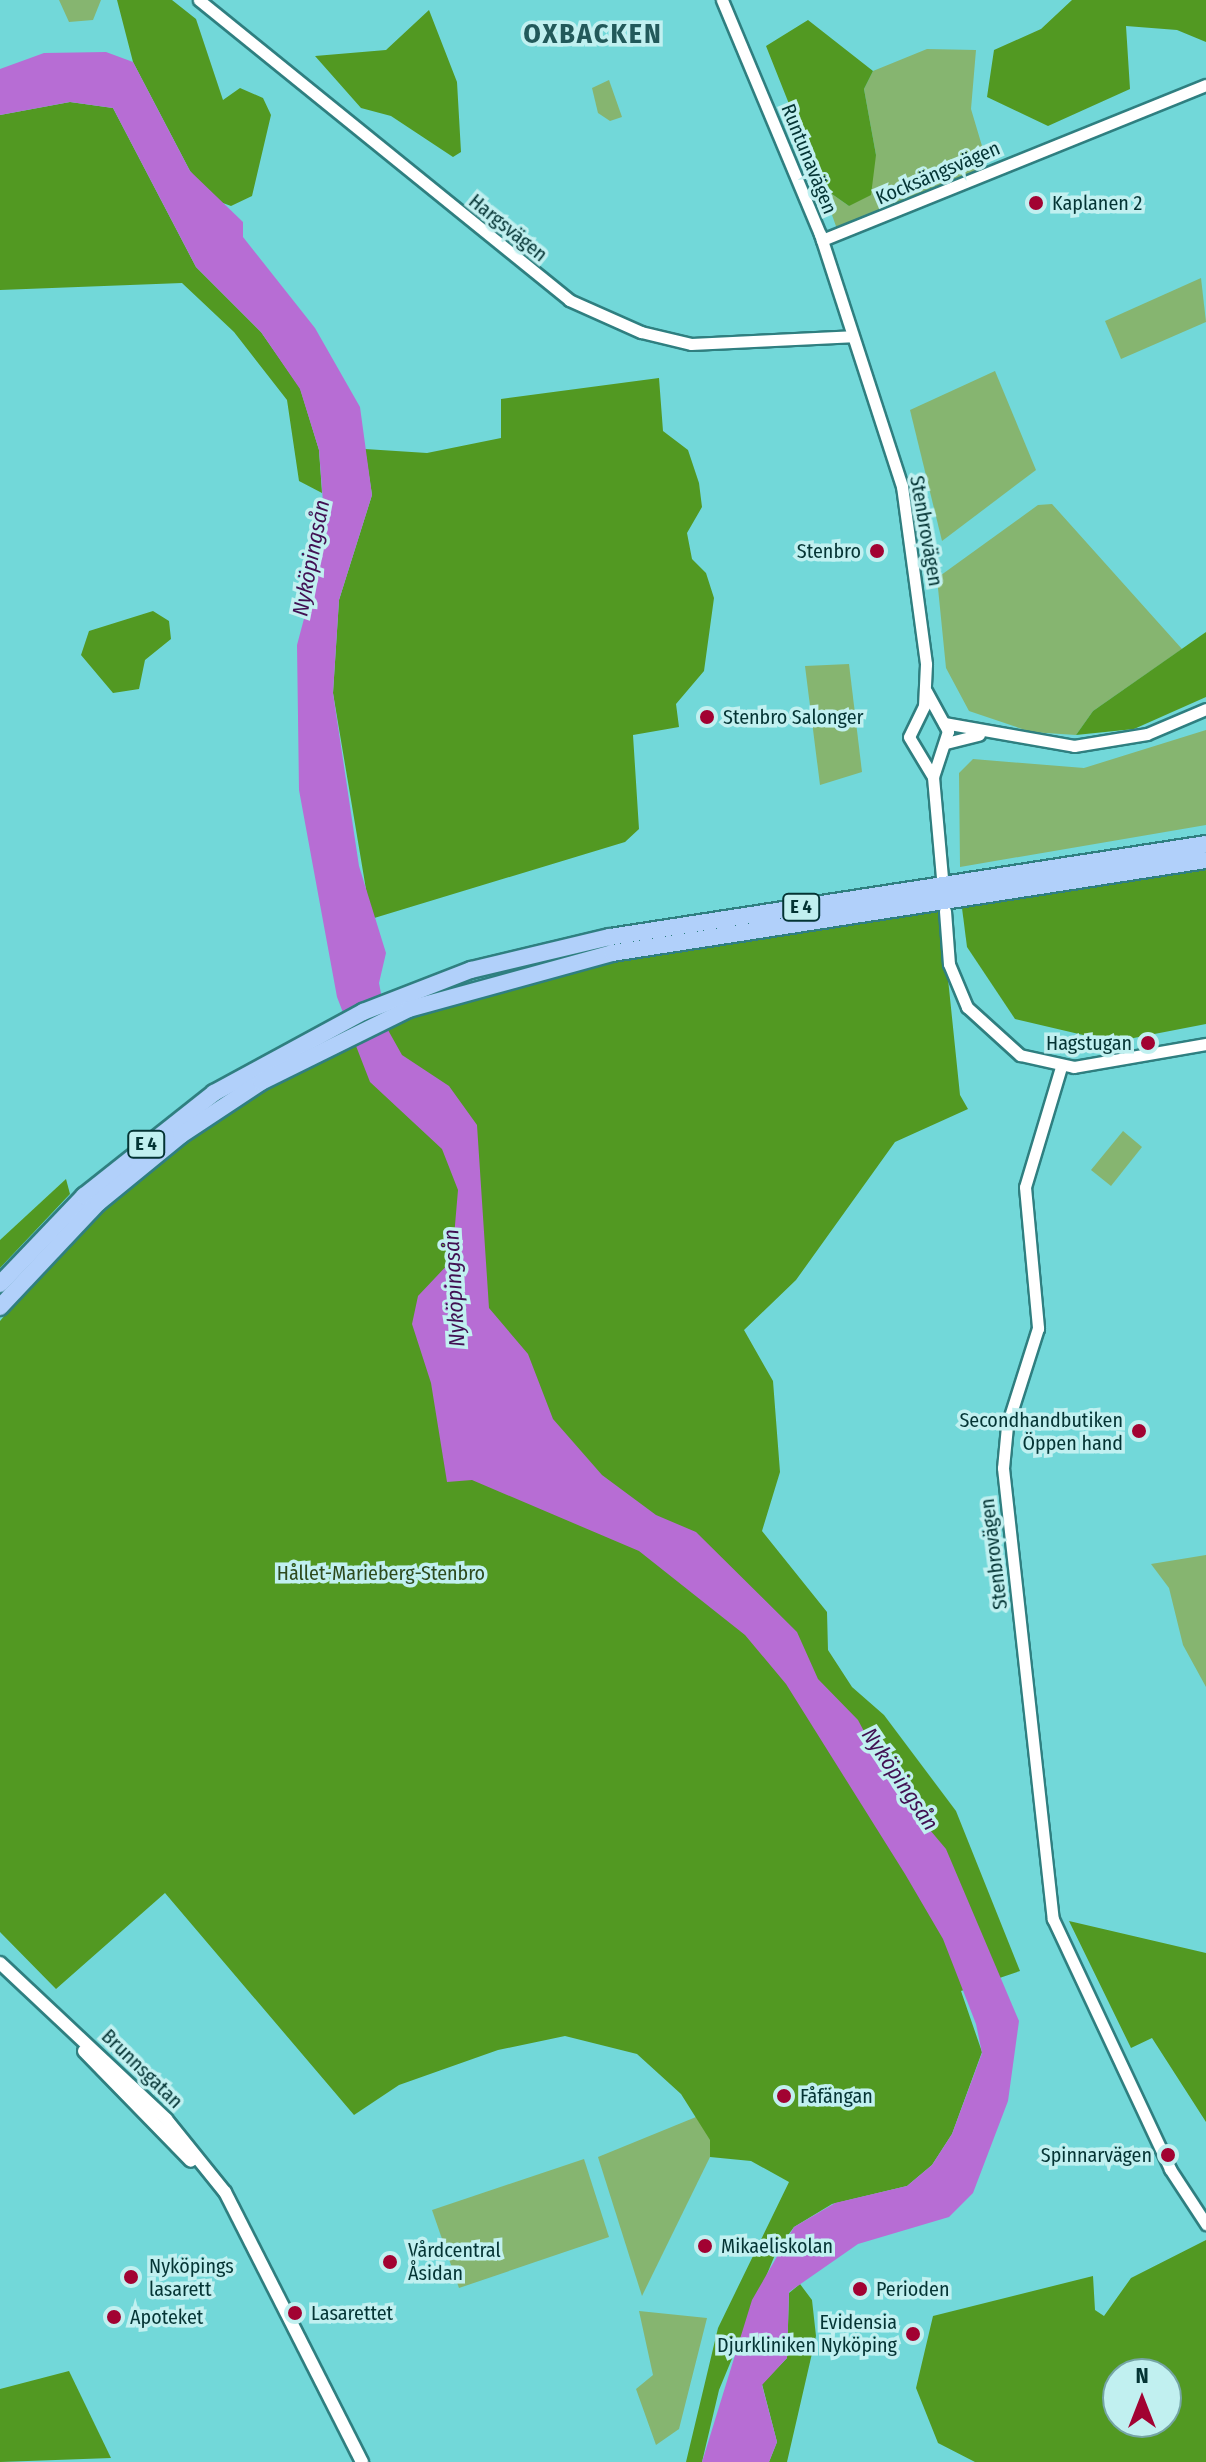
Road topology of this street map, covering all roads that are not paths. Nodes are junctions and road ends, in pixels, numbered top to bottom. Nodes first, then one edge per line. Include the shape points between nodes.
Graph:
1 (199, 0) edge
2 (722, 0) edge
3 (1206, 85) edge
4 (822, 240) junction
5 (852, 336) junction
6 (926, 691) junction
7 (1206, 709) edge
8 (917, 719) junction
9 (941, 720) junction
10 (988, 734) junction
11 (943, 747) junction
12 (922, 753) junction
13 (933, 777) junction
14 (1206, 844) edge
15 (1206, 860) edge
16 (942, 877) dead end
17 (945, 911) dead end
18 (406, 1003) junction
19 (319, 1042) junction
20 (1206, 1044) edge
21 (1061, 1067) junction
22 (0, 1284) edge
23 (0, 1307) edge
24 (0, 1963) edge
25 (0, 1974) edge
26 (162, 2123) junction
27 (1206, 2224) edge
28 (324, 2389) junction
29 (355, 2462) edge
30 (362, 2462) edge

1 - 5 street, Hargsvägen via 569,300 641,332 691,344
2 - 4 street, Runtunavägen
3 - 4 street, Kocksängsvägen
4 - 5 street, Runtunavägen
5 - 6 street, Stenbrovägen via 910,518
6 - 8 street, Stenbrovägen
6 - 9 street, Stenbrovägen
7 - 10 street via 1147,734 1097,745
8 - 9 street
8 - 12 street, Stenbrovägen via 909,737
9 - 10 street
9 - 11 street, Stenbrovägen
10 - 11 street
11 - 12 street
11 - 13 street, Stenbrovägen
12 - 13 street, Stenbrovägen
13 - 16 street, Stenbrovägen
14 - 18 highway, E 4 via 610,937 471,970
15 - 18 highway, E 4 via 612,953
17 - 21 street via 949,964 977,1021 1020,1055
18 - 19 highway, E 4
19 - 22 highway, E 4 via 172,1123 84,1196
19 - 23 highway, E 4 via 132,1173
20 - 21 street
21 - 27 street, Stenbrovägen via 1025,1187 1038,1328 1007,1426 1003,1468 1053,1919 1170,2169
24 - 26 main road, Brunnsgatan
25 - 26 main road, Brunnsgatan
26 - 28 main road, Brunnsgatan via 239,2219
28 - 29 main road, Brunnsgatan
28 - 30 main road, Brunnsgatan

